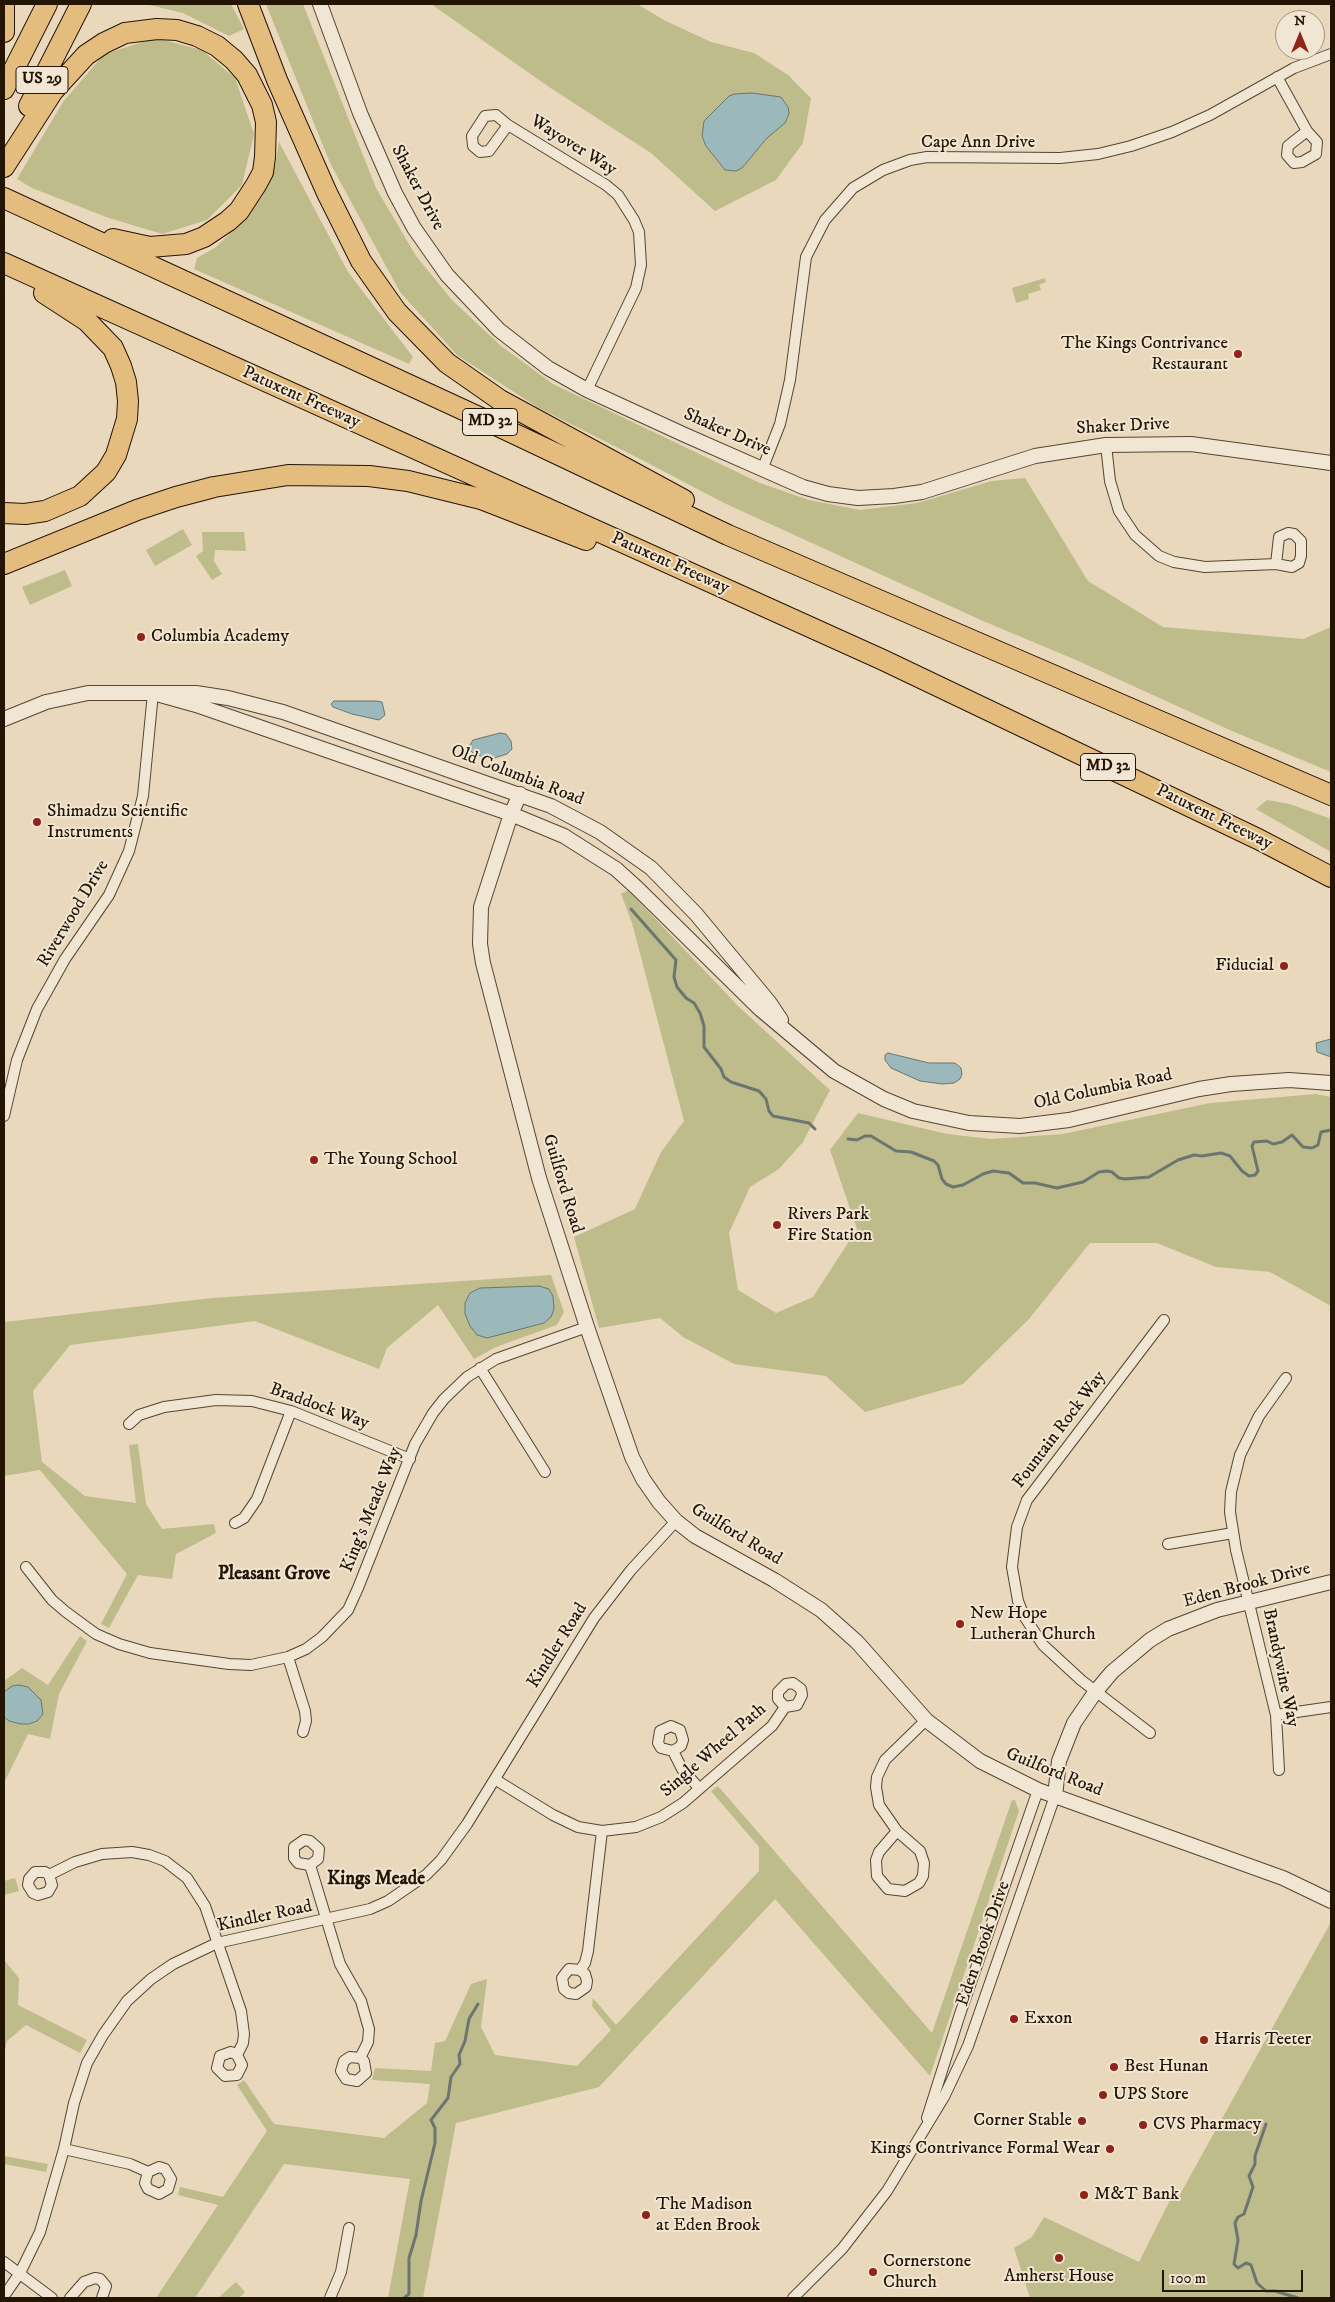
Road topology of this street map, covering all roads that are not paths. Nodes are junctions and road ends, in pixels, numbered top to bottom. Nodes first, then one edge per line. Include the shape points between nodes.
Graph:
1 (4, 4) edge
2 (47, 4) edge
3 (81, 4) edge
4 (248, 4) edge
5 (320, 4) edge
6 (4, 32) edge
7 (1331, 54) edge
8 (1276, 77) junction
9 (4, 89) edge
10 (508, 124) dead end
11 (1307, 131) dead end
12 (4, 157) edge
13 (4, 166) edge
14 (4, 198) edge
15 (33, 211) junction
16 (4, 263) edge
17 (4, 272) edge
18 (26, 282) junction
19 (245, 373) junction
20 (587, 390) junction
21 (1106, 444) junction
22 (1331, 464) edge
23 (762, 470) junction
24 (4, 513) edge
25 (4, 564) edge
26 (1276, 564) dead end
27 (948, 631) junction
28 (883, 660) junction
29 (153, 693) junction
30 (4, 719) edge
31 (520, 794) junction
32 (1331, 795) edge
33 (511, 814) junction
34 (1331, 877) edge
35 (788, 1031) junction
36 (1331, 1083) edge
37 (4, 1116) edge
38 (1164, 1320) dead end
39 (587, 1327) junction
40 (480, 1368) junction
41 (1286, 1378) dead end
42 (291, 1411) junction
43 (129, 1424) dead end
44 (410, 1458) junction
45 (545, 1472) dead end
46 (676, 1521) junction
47 (235, 1523) dead end
48 (1234, 1533) junction
49 (1168, 1544) dead end
50 (26, 1567) dead end
51 (1331, 1582) edge
52 (1250, 1602) junction
53 (288, 1657) junction
54 (1096, 1691) junction
55 (785, 1706) dead end
56 (1331, 1707) edge
57 (1276, 1715) junction
58 (926, 1720) junction
59 (304, 1732) dead end
60 (1150, 1733) dead end
61 (673, 1751) dead end
62 (1059, 1761) junction
63 (1280, 1770) dead end
64 (496, 1780) junction
65 (699, 1788) junction
66 (1038, 1790) junction
67 (1055, 1796) junction
68 (602, 1831) junction
69 (896, 1831) junction
70 (310, 1865) dead end
71 (49, 1875) dead end
72 (1331, 1901) edge
73 (326, 1920) junction
74 (217, 1943) junction
75 (580, 1970) dead end
76 (237, 2055) dead end
77 (360, 2058) dead end
78 (923, 2131) junction
79 (64, 2149) junction
80 (148, 2172) dead end
81 (349, 2228) dead end
82 (4, 2262) edge
83 (20, 2273) junction
84 (4, 2296) edge
85 (52, 2298) edge
86 (70, 2298) edge
87 (102, 2298) edge
88 (330, 2298) edge
89 (793, 2298) edge

1 - 6 highway
2 - 9 highway, US 29
3 - 12 highway, US 29
4 - 27 highway via 300,136 361,261 397,312 447,362 493,396 544,426
5 - 20 street, Shaker Drive via 379,158 414,228 430,252 467,298 500,330 548,368
7 - 8 street, Cape Ann Drive
8 - 11 street
8 - 23 street, Cape Ann Drive via 1210,115 1131,146 1060,158 918,159 883,170 854,188 825,220 806,257 790,380 780,424
10 - 20 street, Wayover Way via 606,185 618,195 639,232 641,265 636,288
13 - 15 highway via 69,71 86,55 125,33 157,29 197,36 218,46 234,60 256,90 266,122 263,172 239,211 210,233 186,244 132,244
14 - 15 highway, MD 32
15 - 27 highway, MD 32 via 728,535
16 - 19 highway, Patuxent Freeway / MD 32
17 - 18 highway
18 - 19 highway via 131,329
18 - 24 highway via 87,320 113,348 126,382 127,419 113,461 94,485 80,496 45,511
19 - 28 highway, Patuxent Freeway / MD 32
20 - 23 street, Shaker Drive
21 - 22 street, Shaker Drive via 1192,444
21 - 23 street, Shaker Drive via 1035,456 922,492 877,498 828,494
21 - 26 street via 1110,481 1119,511 1135,536 1159,556 1197,566
25 - 28 highway via 136,510 214,487 288,475 368,476 451,490 518,512 705,591
27 - 32 highway, MD 32
28 - 34 highway, Patuxent Freeway / MD 32
29 - 30 street, Old Columbia Road via 108,692 70,696
29 - 31 street, Old Columbia Road via 196,693 260,705
29 - 33 street, Old Columbia Road
29 - 37 street, Riverwood Drive via 143,796 129,851 109,895 65,959 37,1009 17,1060
31 - 33 street, Guilford Road
31 - 35 street, Old Columbia Road via 573,816 651,868 696,914 769,1002
33 - 35 street, Old Columbia Road via 564,836 616,869 660,908 760,1009
33 - 39 street, Guilford Road via 481,907 480,944 539,1178
35 - 36 street, Old Columbia Road via 834,1071 884,1099 913,1110 968,1123 1020,1126 1069,1120 1231,1084 1289,1080
38 - 54 street, Fountain Rock Way via 1035,1486 1021,1511 1013,1545 1014,1583 1024,1616 1056,1659
39 - 40 street, King's Meade Way via 510,1352
39 - 46 street, Guilford Road via 632,1457 646,1485
40 - 44 street, King's Meade Way via 455,1388 433,1413
40 - 45 street
41 - 48 street, Brandywine Way via 1259,1416 1240,1455 1231,1492
42 - 43 street, Braddock Way via 252,1401 216,1400 150,1410
42 - 44 street, Braddock Way
42 - 47 street via 257,1499 244,1518
44 - 53 street, King's Meade Way via 348,1610 322,1637
46 - 58 street, Guilford Road via 695,1536 821,1610 856,1642
46 - 64 street, Kindler Road via 631,1570 594,1618
48 - 49 street
48 - 52 street, Brandywine Way
50 - 53 street, King's Meade Way via 66,1612 96,1634 119,1644 150,1653 229,1664 251,1665
51 - 52 street, Eden Brook Drive
52 - 54 street, Eden Brook Drive via 1168,1629 1130,1656
52 - 57 street, Brandywine Way
53 - 59 street via 305,1711
54 - 60 street, Fountain Rock Way
54 - 62 street, Eden Brook Drive via 1074,1723
55 - 65 street, Single Wheel Path via 772,1726
56 - 57 street
57 - 63 street, Brandywine Way
58 - 66 street, Guilford Road via 980,1761
58 - 69 street via 885,1760 877,1777 879,1805
61 - 65 street via 682,1769
62 - 66 street, Eden Brook Drive
62 - 67 street, Eden Brook Drive
64 - 68 street, Single Wheel Path via 566,1822
64 - 73 street, Kindler Road via 457,1839 426,1875 382,1904
65 - 68 street, Single Wheel Path via 676,1808 648,1823
66 - 67 street, Guilford Road
66 - 78 street, Eden Brook Drive
67 - 72 street, Guilford Road via 1284,1878
67 - 78 street, Eden Brook Drive via 968,2046 944,2097
68 - 75 street via 588,1951 586,1963
69 - 69 street via 879,1852 876,1868 888,1889 905,1891 920,1883 924,1863 920,1851
70 - 73 street
71 - 74 street via 75,1862 102,1854 148,1854 176,1868 196,1890
73 - 74 street, Kindler Road
73 - 77 street via 340,1964 366,2013 368,2042
74 - 76 street via 244,2022 243,2043
74 - 79 street, Kindler Road via 173,1964 126,2002 87,2063
78 - 89 street, Eden Brook Drive via 887,2192 860,2227
79 - 80 street via 130,2164
79 - 83 street, Kindler Road via 42,2225
81 - 88 street via 341,2272
82 - 83 street
83 - 84 street, Kindler Road
83 - 85 street
86 - 87 street via 84,2282 95,2278 106,2286

